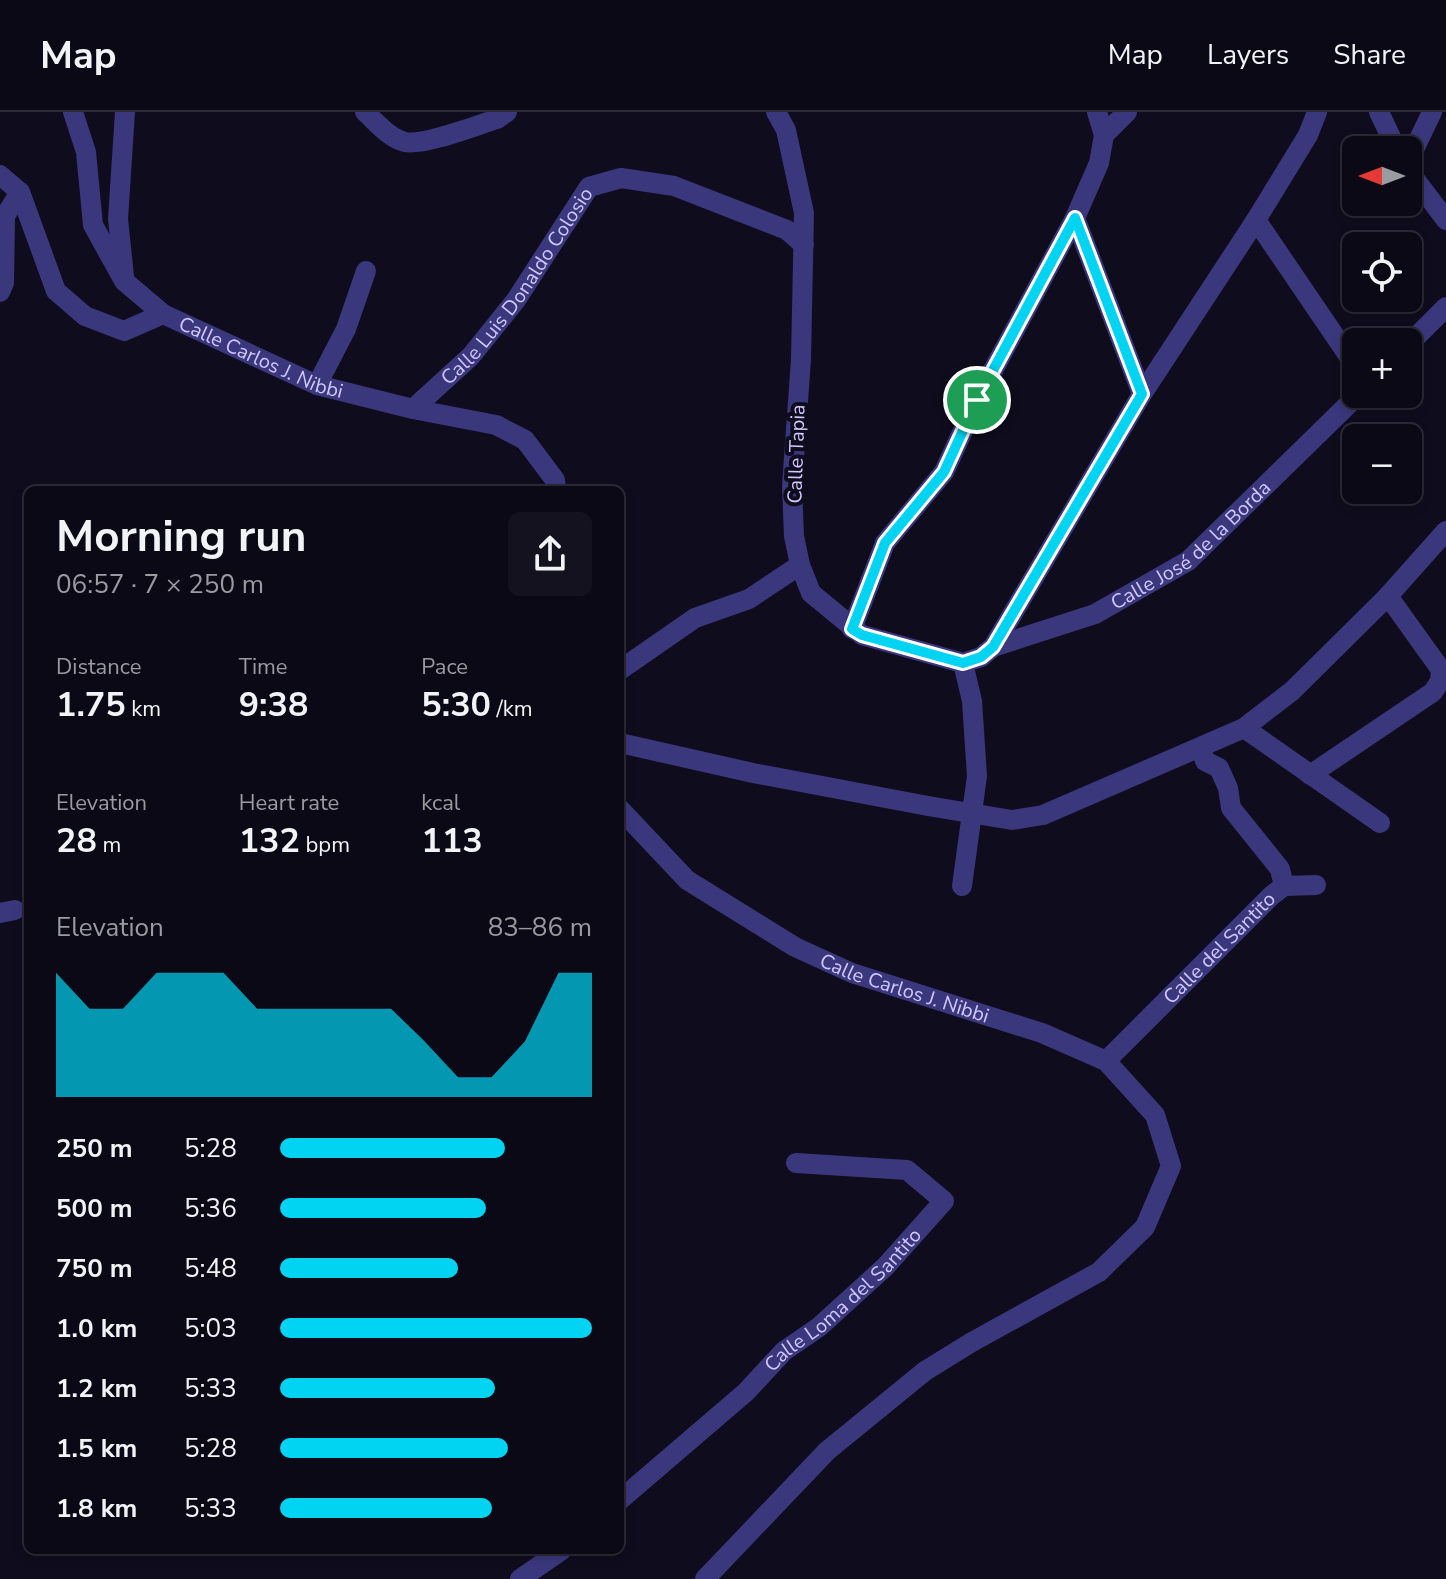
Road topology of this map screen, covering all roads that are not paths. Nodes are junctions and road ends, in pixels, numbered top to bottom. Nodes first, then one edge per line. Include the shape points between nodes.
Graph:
1 (73, 112) edge
2 (125, 112) edge
3 (365, 112) edge
4 (507, 112) edge
5 (776, 112) edge
6 (1097, 112) edge
7 (1127, 112) edge
8 (1317, 112) edge
9 (1379, 112) edge
10 (1432, 112) edge
11 (1104, 135) junction
12 (1390, 136) edge
13 (1420, 136) edge
14 (0, 175) edge
15 (1422, 188) edge
16 (20, 192) junction
17 (1075, 218) junction
18 (1256, 220) junction
19 (1446, 220) edge
20 (804, 245) junction
21 (366, 271) dead end
22 (124, 281) junction
23 (0, 292) edge
24 (1446, 307) edge
25 (163, 314) junction
26 (1422, 331) edge
27 (1342, 346) edge
28 (317, 385) junction
29 (1142, 394) junction
30 (1345, 408) edge
31 (413, 409) junction
32 (556, 486) edge
33 (1446, 531) edge
34 (800, 565) junction
35 (1388, 596) junction
36 (852, 629) junction
37 (993, 647) junction
38 (963, 663) junction
39 (624, 667) edge
40 (1244, 728) junction
41 (624, 744) edge
42 (1201, 748) junction
43 (1310, 775) junction
44 (624, 813) edge
45 (973, 814) junction
46 (1380, 823) dead end
47 (1316, 885) dead end
48 (962, 886) dead end
49 (1284, 886) junction
50 (1106, 1061) junction
51 (796, 1163) dead end
52 (624, 1497) edge
53 (556, 1554) edge
54 (520, 1579) edge
55 (705, 1579) edge

1 - 22 street, Calle Carlos J. Nibbi via 86,152 93,225
2 - 22 street via 118,219
3 - 4 street via 404,142
5 - 20 street, Calle Tapia via 797,172
6 - 11 street
7 - 11 street
8 - 18 street
9 - 12 street
10 - 13 street
11 - 17 street via 1099,163
14 - 16 street
15 - 19 street
16 - 23 street via 5,216
16 - 25 street via 56,291 85,316 124,331
17 - 29 street
17 - 36 street via 944,472 885,543
18 - 27 street
18 - 29 street
20 - 31 street, Calle Luis Donaldo Colosio via 787,230 674,186 621,178 589,187 507,311 471,356
20 - 34 street, Calle Tapia via 792,486
21 - 28 street via 346,329
22 - 25 street, Calle Carlos J. Nibbi
24 - 26 street
25 - 28 street, Calle Carlos J. Nibbi
28 - 31 street, Calle Carlos J. Nibbi
29 - 37 street
30 - 37 street, Calle José de la Borda via 1188,561 1095,614
31 - 32 street, Calle Carlos J. Nibbi via 496,425 525,440
33 - 35 street
34 - 36 street, Calle Tapia via 811,593
34 - 39 street via 749,599 695,618
35 - 40 street via 1292,691
35 - 43 street via 1441,670 1440,681 1433,692
36 - 38 street, Calle Tapia
37 - 38 street
38 - 45 street via 972,701 977,776
40 - 42 street
40 - 43 street
41 - 45 street
42 - 45 street via 1043,815 1012,820
42 - 49 street, Calle del Santito via 1205,761 1219,768 1231,808 1280,869
43 - 46 street
44 - 50 street, Calle Carlos J. Nibbi via 687,880 795,947 852,973 1042,1033
45 - 48 street
47 - 49 street
49 - 50 street, Calle del Santito
50 - 55 street, Calle Carlos J. Nibbi via 1155,1115 1171,1166 1145,1227 1099,1272 925,1371 827,1451
51 - 52 street, Calle Loma del Santito via 907,1170 944,1201 886,1266
53 - 54 street

